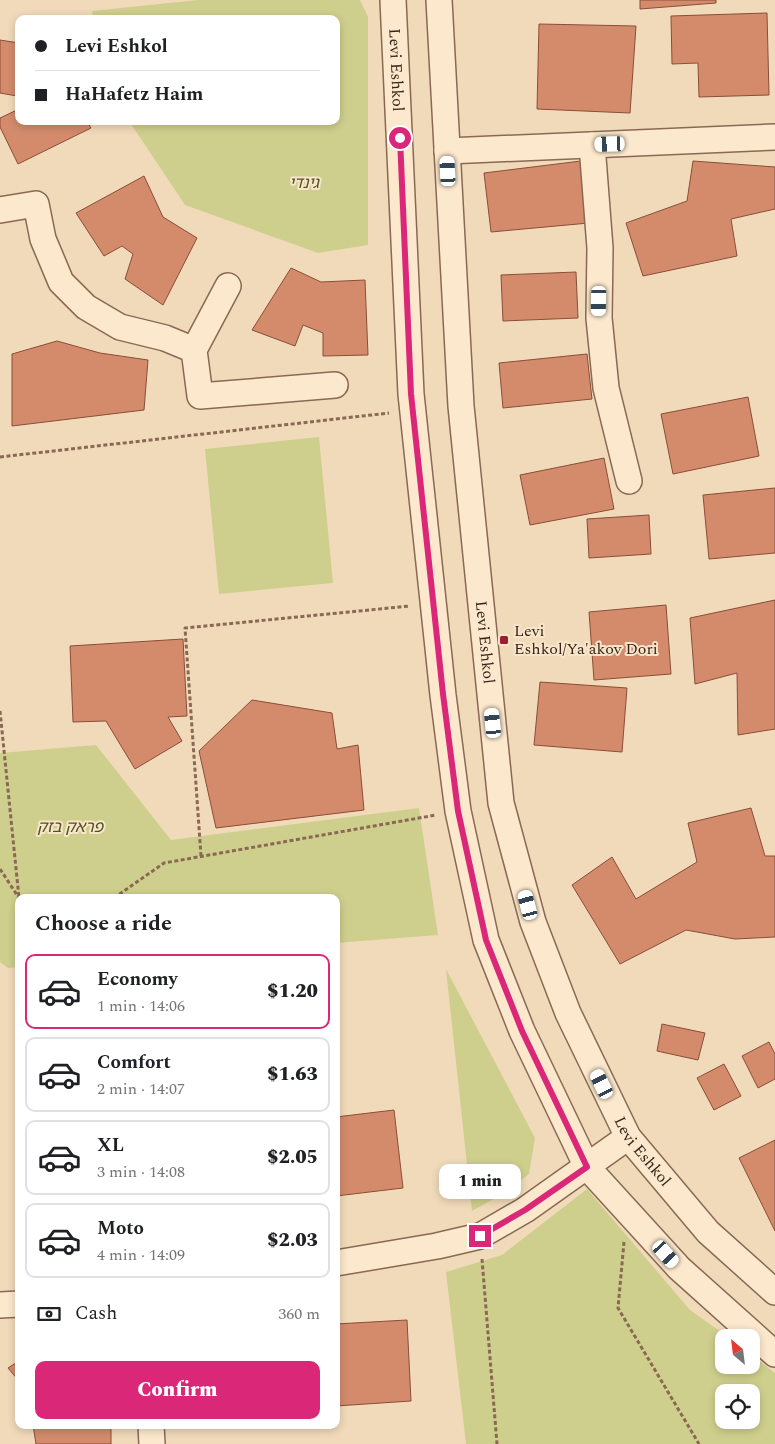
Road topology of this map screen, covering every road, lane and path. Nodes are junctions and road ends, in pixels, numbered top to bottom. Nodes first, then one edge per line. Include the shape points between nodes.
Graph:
1 (394, 0) edge
2 (439, 0) edge
3 (775, 137) edge
4 (592, 145) junction
5 (447, 151) junction
6 (0, 210) edge
7 (228, 286) dead end
8 (194, 350) junction
9 (335, 385) dead end
10 (413, 410) junction
11 (0, 457) edge
12 (629, 481) dead end
13 (433, 604) junction
14 (0, 712) edge
15 (458, 811) junction
16 (201, 856) junction
17 (0, 869) edge
18 (16, 894) edge
19 (19, 894) edge
20 (120, 894) edge
21 (628, 1137) junction
22 (587, 1167) junction
23 (627, 1211) junction
24 (480, 1236) junction
25 (340, 1262) edge
26 (775, 1292) edge
27 (15, 1304) edge
28 (0, 1305) edge
29 (775, 1354) edge
30 (150, 1429) edge
31 (152, 1444) edge
32 (497, 1444) edge
33 (698, 1444) edge

1 - 10 street, Levi Eshkol
2 - 5 street, Levi Eshkol
3 - 4 street
4 - 5 street
4 - 12 street via 600,248 599,318 606,388
5 - 21 street, Levi Eshkol via 461,406 501,803 533,922 568,1013
6 - 8 street via 36,204 43,239 61,282 86,306 120,327 164,338
7 - 8 street
8 - 9 street via 200,396
10 - 11 path
10 - 13 street, Levi Eshkol
13 - 15 street, Levi Eshkol
13 - 16 path via 185,628
14 - 19 path
15 - 16 path
15 - 22 street, Levi Eshkol via 486,940 522,1031
16 - 20 path via 164,863
17 - 18 path
21 - 22 street
21 - 26 street, Levi Eshkol via 708,1232
22 - 23 street, Levi Eshkol
22 - 24 street via 525,1210
23 - 29 street, Levi Eshkol via 678,1268
23 - 33 path via 618,1308
24 - 25 street
24 - 32 path
27 - 28 street
30 - 31 street

